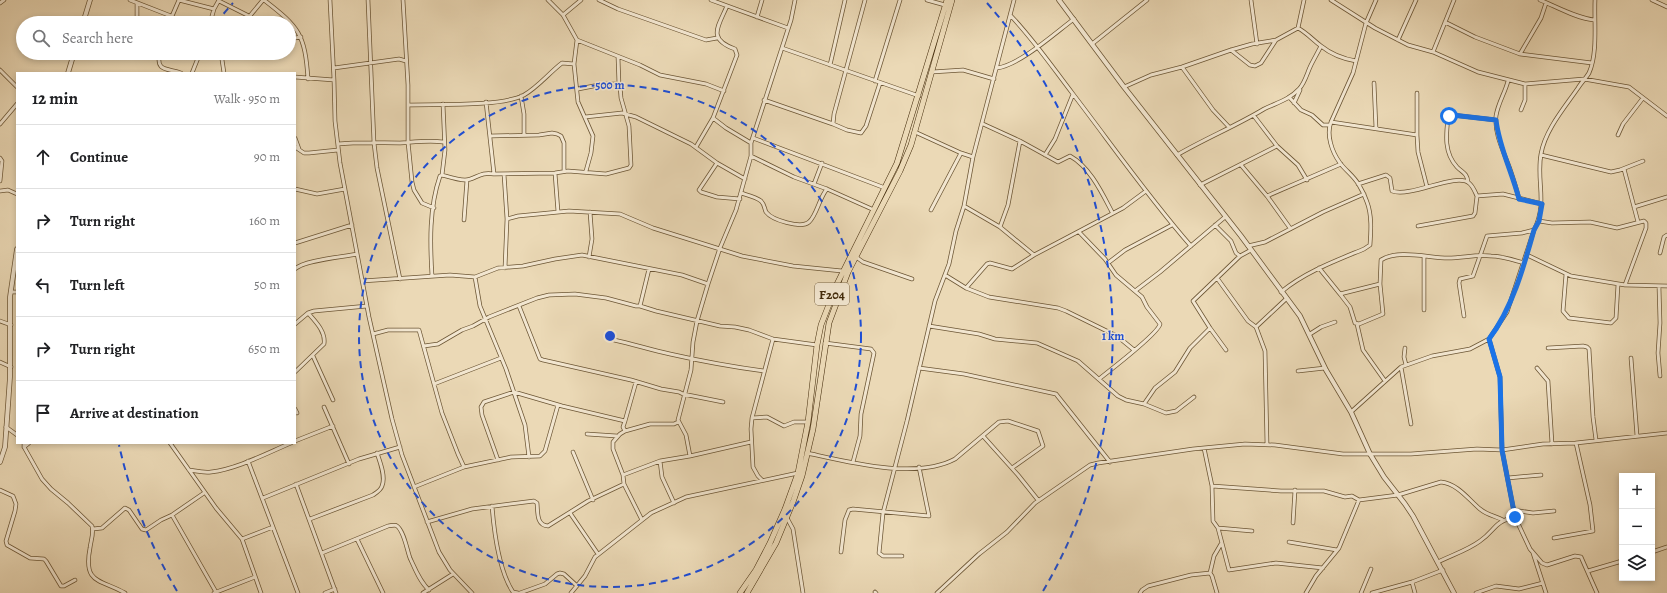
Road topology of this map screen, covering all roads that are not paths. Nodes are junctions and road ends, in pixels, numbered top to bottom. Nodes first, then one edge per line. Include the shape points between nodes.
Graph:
1 (4, 0) edge
2 (90, 0) edge
3 (130, 0) edge
4 (179, 0) edge
5 (219, 0) edge
6 (263, 0) edge
7 (330, 0) edge
8 (368, 0) edge
9 (403, 0) edge
10 (548, 0) edge
11 (581, 0) edge
12 (599, 0) edge
13 (711, 0) edge
14 (762, 0) edge
15 (795, 0) edge
16 (845, 0) edge
17 (865, 0) edge
18 (900, 0) edge
19 (928, 0) edge
20 (952, 0) edge
21 (1014, 0) edge
22 (1059, 0) edge
23 (1147, 0) edge
24 (1251, 0) edge
25 (1304, 0) edge
26 (1332, 0) edge
27 (1376, 0) edge
28 (1416, 0) edge
29 (1454, 0) edge
30 (1540, 0) edge
31 (1594, 0) edge
32 (1652, 0) edge
33 (1338, 2) edge
34 (0, 3) edge
35 (137, 3) junction
36 (946, 3) edge
37 (1546, 3) junction
38 (727, 6) junction
39 (1667, 7) edge
40 (214, 9) junction
41 (563, 15) junction
42 (85, 16) edge
43 (137, 16) edge
44 (171, 16) joint
45 (212, 16) edge
46 (249, 16) joint
47 (284, 16) edge
48 (1011, 16) junction
49 (757, 17) junction
50 (1074, 19) junction
51 (1594, 20) junction
52 (1445, 22) junction
53 (1366, 23) junction
54 (788, 28) junction
55 (1298, 28) junction
56 (296, 31) edge
57 (300, 37) junction
58 (296, 38) edge
59 (717, 38) junction
60 (577, 40) junction
61 (1276, 40) junction
62 (1398, 40) junction
63 (1092, 44) junction
64 (1257, 44) junction
65 (1321, 46) junction
66 (1038, 47) junction
67 (782, 48) junction
68 (1231, 50) junction
69 (1433, 52) junction
70 (1520, 54) junction
71 (618, 57) junction
72 (72, 60) edge
73 (158, 60) edge
74 (197, 60) edge
75 (223, 60) edge
76 (406, 60) junction
77 (1356, 61) junction
78 (1592, 63) junction
79 (371, 64) junction
80 (574, 64) junction
81 (830, 65) junction
82 (1182, 67) junction
83 (334, 68) junction
84 (997, 68) junction
85 (0, 70) edge
86 (846, 71) junction
87 (68, 72) edge
88 (177, 72) edge
89 (192, 72) edge
90 (224, 72) edge
91 (932, 72) junction
92 (296, 77) edge
93 (308, 79) junction
94 (994, 79) junction
95 (1584, 79) junction
96 (334, 80) junction
97 (1508, 80) junction
98 (875, 81) junction
99 (880, 83) junction
100 (1374, 83) dead end
101 (1525, 84) junction
102 (619, 85) junction
103 (1302, 85) junction
104 (16, 86) edge
105 (1124, 87) junction
106 (578, 90) junction
107 (724, 91) junction
108 (1417, 93) dead end
109 (1073, 94) junction
110 (521, 96) junction
111 (918, 96) junction
112 (1289, 97) junction
113 (1643, 98) junction
114 (764, 100) junction
115 (486, 102) junction
116 (1294, 103) junction
117 (408, 104) junction
118 (443, 104) junction
119 (16, 105) edge
120 (1521, 110) dead end
121 (626, 113) junction
122 (1254, 116) junction
123 (1667, 116) edge
124 (585, 117) junction
125 (714, 118) junction
126 (1496, 120) junction
127 (1330, 123) junction
128 (0, 124) edge
129 (833, 124) junction
130 (983, 124) junction
131 (1229, 127) junction
132 (1376, 129) junction
133 (915, 132) junction
134 (524, 135) junction
135 (1417, 135) junction
136 (1618, 135) dead end
137 (490, 136) junction
138 (753, 138) junction
139 (296, 141) edge
140 (1020, 141) junction
141 (408, 142) junction
142 (444, 142) junction
143 (374, 143) junction
144 (751, 143) junction
145 (338, 144) junction
146 (1277, 146) junction
147 (696, 147) junction
148 (296, 148) edge
149 (299, 150) junction
150 (338, 150) junction
151 (961, 153) junction
152 (1045, 155) junction
153 (1177, 155) junction
154 (1541, 155) junction
155 (751, 156) junction
156 (973, 157) junction
157 (0, 158) edge
158 (1643, 161) dead end
159 (717, 163) junction
160 (822, 163) junction
161 (1341, 164) junction
162 (1241, 165) junction
163 (1624, 169) junction
164 (564, 171) junction
165 (586, 171) junction
166 (555, 173) junction
167 (494, 174) junction
168 (504, 174) junction
169 (442, 175) junction
170 (745, 179) junction
171 (467, 180) junction
172 (1307, 180) junction
173 (0, 181) edge
174 (1468, 182) junction
175 (814, 184) junction
176 (1358, 184) junction
177 (1200, 185) junction
178 (1427, 187) junction
179 (885, 188) junction
180 (296, 189) edge
181 (346, 189) junction
182 (826, 189) junction
183 (0, 191) edge
184 (1146, 191) junction
185 (741, 193) junction
186 (16, 194) edge
187 (1364, 194) junction
188 (1267, 196) junction
189 (1477, 196) junction
190 (1667, 197) edge
191 (740, 199) junction
192 (1519, 199) junction
193 (1542, 204) junction
194 (964, 206) junction
195 (434, 208) junction
196 (1634, 208) junction
197 (874, 210) junction
198 (931, 210) dead end
199 (558, 212) junction
200 (590, 212) junction
201 (1112, 212) junction
202 (1225, 217) junction
203 (506, 219) junction
204 (464, 220) dead end
205 (1539, 221) junction
206 (1638, 222) junction
207 (352, 225) junction
208 (1172, 225) junction
209 (1215, 225) junction
210 (1418, 226) dead end
211 (1000, 227) junction
212 (1290, 228) junction
213 (1534, 230) junction
214 (1079, 232) junction
215 (1667, 235) edge
216 (296, 243) edge
217 (1190, 246) junction
218 (720, 248) junction
219 (1250, 248) junction
220 (1660, 253) dead end
221 (357, 254) junction
222 (1034, 255) junction
223 (1480, 255) junction
224 (1527, 255) junction
225 (16, 256) edge
226 (589, 256) junction
227 (1240, 256) junction
228 (1424, 256) junction
229 (856, 257) junction
230 (1108, 263) junction
231 (1524, 263) junction
232 (296, 268) edge
233 (506, 268) junction
234 (1319, 268) junction
235 (649, 269) junction
236 (842, 271) junction
237 (1566, 274) junction
238 (945, 275) junction
239 (432, 276) junction
240 (475, 276) junction
241 (1217, 278) junction
242 (400, 279) junction
243 (912, 279) dead end
244 (362, 281) junction
245 (708, 284) junction
246 (1380, 284) junction
247 (1618, 284) junction
248 (1625, 285) junction
249 (1667, 286) edge
250 (1659, 287) junction
251 (966, 288) junction
252 (1135, 290) junction
253 (11, 292) junction
254 (16, 292) edge
255 (1281, 292) junction
256 (1340, 294) junction
257 (1286, 298) junction
258 (367, 306) junction
259 (518, 306) junction
260 (640, 306) junction
261 (1424, 310) dead end
262 (308, 313) junction
263 (1464, 316) dead end
264 (0, 320) edge
265 (485, 320) junction
266 (697, 321) junction
267 (1335, 322) dead end
268 (296, 323) edge
269 (11, 324) junction
270 (1357, 324) junction
271 (930, 326) junction
272 (1256, 327) junction
273 (1210, 328) junction
274 (373, 334) junction
275 (1310, 334) junction
276 (772, 339) junction
277 (1489, 339) junction
278 (614, 340) dead end
279 (825, 343) junction
280 (424, 346) junction
281 (817, 346) junction
282 (1405, 348) dead end
283 (1548, 348) dead end
284 (1134, 350) junction
285 (1226, 350) dead end
286 (313, 356) junction
287 (501, 358) junction
288 (691, 358) junction
289 (1631, 358) dead end
290 (0, 362) edge
291 (1406, 365) junction
292 (1401, 366) junction
293 (11, 368) junction
294 (919, 368) junction
295 (1325, 368) junction
296 (1537, 368) dead end
297 (296, 371) edge
298 (764, 371) junction
299 (1298, 371) dead end
300 (1660, 376) dead end
301 (1099, 380) junction
302 (1385, 381) junction
303 (636, 382) junction
304 (434, 384) junction
305 (514, 392) junction
306 (684, 394) junction
307 (1194, 397) dead end
308 (333, 400) dead end
309 (723, 402) dead end
310 (1144, 404) junction
311 (558, 405) junction
312 (324, 407) dead end
313 (296, 411) edge
314 (1351, 412) junction
315 (298, 414) dead end
316 (752, 418) junction
317 (625, 421) junction
318 (678, 422) junction
319 (808, 422) junction
320 (1411, 424) dead end
321 (333, 426) junction
322 (6, 427) junction
323 (625, 431) junction
324 (1667, 433) edge
325 (16, 434) edge
326 (587, 434) dead end
327 (617, 436) junction
328 (983, 436) junction
329 (1637, 436) junction
330 (1596, 440) junction
331 (296, 441) edge
332 (752, 442) junction
333 (1576, 443) junction
334 (171, 444) edge
335 (289, 444) edge
336 (1552, 444) junction
337 (24, 445) edge
338 (1268, 445) junction
339 (400, 447) junction
340 (1204, 448) junction
341 (1502, 450) junction
342 (573, 452) dead end
343 (377, 453) junction
344 (807, 453) junction
345 (1370, 454) junction
346 (690, 456) junction
347 (530, 457) junction
348 (498, 460) junction
349 (248, 461) junction
350 (660, 461) junction
351 (0, 462) edge
352 (853, 462) junction
353 (1110, 462) junction
354 (349, 464) junction
355 (464, 467) junction
356 (920, 467) junction
357 (1012, 468) junction
358 (895, 469) junction
359 (189, 470) junction
360 (798, 473) junction
361 (623, 475) junction
362 (1541, 475) dead end
363 (1508, 478) junction
364 (762, 480) junction
365 (296, 484) junction
366 (624, 484) junction
367 (1212, 486) junction
368 (414, 487) junction
369 (0, 490) edge
370 (1295, 490) junction
371 (204, 493) junction
372 (1398, 495) junction
373 (263, 498) junction
374 (593, 500) junction
375 (1038, 500) junction
376 (1359, 500) junction
377 (674, 502) junction
378 (492, 506) junction
379 (1513, 510) junction
380 (1554, 511) dead end
381 (570, 513) junction
382 (883, 513) junction
383 (172, 515) junction
384 (1515, 517) junction
385 (787, 518) junction
386 (310, 519) junction
387 (642, 520) junction
388 (1503, 520) junction
389 (427, 522) junction
390 (1293, 523) dead end
391 (273, 527) junction
392 (93, 528) junction
393 (1218, 528) junction
394 (1252, 531) dead end
395 (1554, 538) dead end
396 (242, 539) junction
397 (357, 539) junction
398 (1289, 542) dead end
399 (1220, 544) junction
400 (1667, 547) edge
401 (1337, 550) junction
402 (1655, 551) edge
403 (841, 552) dead end
404 (1532, 552) junction
405 (322, 553) junction
406 (598, 554) junction
407 (902, 556) dead end
408 (1619, 561) edge
409 (1438, 562) junction
410 (1323, 568) junction
411 (1371, 569) dead end
412 (1443, 570) junction
413 (1588, 571) junction
414 (1210, 573) junction
415 (453, 574) junction
416 (255, 576) junction
417 (75, 580) dead end
418 (1412, 582) junction
419 (1543, 583) junction
420 (576, 585) junction
421 (429, 590) junction
422 (335, 591) edge
423 (215, 592) edge
424 (938, 592) edge
425 (125, 593) edge
426 (261, 593) edge
427 (298, 593) edge
428 (325, 593) edge
429 (382, 593) edge
430 (423, 593) edge
431 (472, 593) edge
432 (513, 593) edge
433 (519, 593) edge
434 (571, 593) edge
435 (740, 593) edge
436 (747, 593) edge
437 (802, 593) edge
438 (945, 593) edge
439 (1140, 593) edge
440 (1217, 593) edge
441 (1306, 593) edge
442 (1362, 593) edge
443 (1372, 593) edge
444 (1415, 593) edge
445 (1454, 593) edge
446 (1476, 593) edge
447 (1546, 593) edge
448 (1597, 593) edge

1 - 34 street
2 - 42 street
3 - 35 street
4 - 40 street
4 - 44 street
5 - 40 street
5 - 46 street
6 - 46 street
6 - 47 street
7 - 83 street
8 - 79 street
9 - 76 street
10 - 41 street
11 - 41 street
12 - 59 street via 706,40
13 - 38 street
14 - 49 street
15 - 54 street
16 - 81 street
17 - 86 street
18 - 98 street
19 - 36 street
20 - 91 main road, F204
21 - 48 street
22 - 50 street
23 - 63 street
24 - 64 street
25 - 55 street
26 - 33 street
27 - 53 street
28 - 62 street
29 - 52 street
30 - 37 street
31 - 51 street
32 - 39 street
33 - 53 street
35 - 43 street
35 - 44 street
36 - 111 main road, F204
37 - 51 street via 1576,17
37 - 70 street via 1541,18
38 - 49 street
38 - 59 street via 718,27
40 - 45 street
41 - 60 street
48 - 66 street
48 - 84 street
49 - 54 street
50 - 63 street
50 - 66 street
51 - 78 street via 1595,52
52 - 69 street
52 - 70 street via 1475,37
53 - 62 street
53 - 77 street
54 - 67 street
55 - 61 street
55 - 65 street
56 - 57 street
57 - 58 street
57 - 93 street via 305,51
59 - 107 street via 737,52
60 - 71 street
60 - 80 street
61 - 64 street
61 - 68 street via 1261,63 1255,66
62 - 69 street
63 - 105 street
64 - 68 street
65 - 77 street
65 - 103 street
66 - 84 street via 1010,65
66 - 109 street
67 - 81 street
67 - 114 street
68 - 82 street
69 - 97 street via 1478,72
70 - 78 street
71 - 102 street
71 - 107 street via 660,75 706,84
72 - 87 street
73 - 88 street via 163,68
74 - 89 street
75 - 90 street
76 - 79 street
76 - 117 street
77 - 127 street
78 - 95 street
79 - 83 street
79 - 143 street
80 - 106 street
80 - 110 street via 562,63
81 - 86 street
82 - 105 street via 1151,75
82 - 131 street via 1212,110
83 - 96 street
84 - 94 street
85 - 104 street
86 - 98 street
86 - 129 street
91 - 94 street via 963,70
91 - 133 main road, F204
92 - 93 street
93 - 96 street
94 - 130 street
95 - 101 street
95 - 113 street via 1629,87
95 - 154 street via 1552,128
96 - 145 street
97 - 101 street
97 - 126 street
98 - 99 street
99 - 111 street
99 - 129 street via 862,133
100 - 132 street
101 - 120 street via 1525,100
102 - 106 street via 604,84
102 - 121 street
103 - 112 street
103 - 116 street
105 - 153 street
106 - 124 street via 580,109
107 - 125 street
108 - 135 street
109 - 152 street via 1055,139
109 - 184 street
110 - 115 street
110 - 134 street
111 - 179 main road, F204 via 897,163
112 - 116 street
112 - 122 street
113 - 123 street
113 - 136 street via 1623,124
114 - 129 street
114 - 138 street
115 - 118 street
115 - 137 street
116 - 127 street via 1323,125
117 - 118 street
117 - 141 street
118 - 142 street
119 - 128 street
121 - 124 street
121 - 147 street
121 - 165 street via 630,142 629,168 606,174
122 - 131 street
122 - 146 street
124 - 165 street via 593,136
125 - 144 street
125 - 147 street
126 - 174 street via 1452,115 1448,118 1446,137 1449,153 1458,168 1466,174
126 - 192 street via 1498,136
127 - 132 street
127 - 161 street via 1329,138
130 - 140 street
130 - 156 street
131 - 153 street
132 - 135 street
133 - 151 street
133 - 229 main road, F204 via 900,171
134 - 137 street
134 - 164 street via 552,133 560,136 564,143
135 - 178 street via 1418,152
137 - 167 street
138 - 144 street
138 - 160 street
139 - 149 street
140 - 152 street
140 - 211 street via 1008,205
141 - 142 street
141 - 143 street
141 - 195 street via 414,190 422,203
142 - 169 street
143 - 145 street
143 - 242 street
144 - 155 street
145 - 150 street
146 - 162 street
146 - 172 street via 1298,165
147 - 159 street
148 - 149 street
149 - 150 street via 309,153
150 - 181 street
151 - 156 street
151 - 198 street
152 - 201 street via 1059,162 1068,156 1078,161
153 - 177 street
154 - 163 street via 1612,172
154 - 193 street
155 - 170 street
155 - 175 street
156 - 194 street
157 - 173 street
158 - 163 street
159 - 170 street
159 - 191 street via 699,190 717,197
160 - 175 street
160 - 179 street
161 - 172 street
161 - 176 street
162 - 177 street
162 - 188 street
163 - 196 street
164 - 165 street
164 - 166 street
166 - 168 street
166 - 199 street
167 - 168 street
167 - 171 street via 487,173
168 - 203 street
169 - 171 street
169 - 195 street via 437,183
170 - 185 street
171 - 204 street
172 - 188 street
174 - 178 street via 1456,180
174 - 189 street
175 - 182 street
176 - 178 street via 1386,175 1390,178 1391,188 1395,192
176 - 187 street
177 - 202 street
179 - 197 main road, F204
180 - 181 street via 316,194
181 - 207 street
182 - 185 street via 810,222 796,226 772,216 767,213 760,200
182 - 197 street
183 - 186 street via 8,190
184 - 201 street via 1126,206
184 - 208 street
185 - 191 street
187 - 212 street
187 - 234 street via 1371,220 1370,245
188 - 212 street
189 - 192 street via 1503,194
189 - 210 street via 1473,216
190 - 196 street
191 - 218 street
192 - 193 street
193 - 205 street
194 - 211 street
194 - 238 street
195 - 239 street via 430,238
196 - 206 street
197 - 236 main road, F204
199 - 200 street
199 - 203 street
200 - 218 street via 625,215 653,228
200 - 226 street via 592,239
201 - 214 street
202 - 209 street
202 - 219 street
203 - 233 street
205 - 206 street via 1590,222 1617,228
205 - 213 street
206 - 248 street via 1646,222 1646,228
207 - 216 street
207 - 221 street
208 - 217 street
208 - 230 street via 1124,250
209 - 217 street
209 - 227 street via 1231,241
211 - 222 street
212 - 219 street
213 - 223 street via 1489,234
213 - 224 street
214 - 222 street
214 - 230 street
215 - 220 street via 1664,237
217 - 252 street
218 - 236 street via 766,261
218 - 245 street
219 - 227 street
219 - 255 street
221 - 232 street via 315,261
221 - 244 street
222 - 251 street via 1011,269 989,263
223 - 228 street via 1448,258
223 - 231 street
223 - 263 street via 1473,276 1461,278 1458,283
224 - 231 street
224 - 237 street
225 - 253 street
226 - 233 street via 568,256
226 - 235 street
227 - 241 street
228 - 246 street via 1408,254 1383,258
228 - 261 street
229 - 243 street via 863,262
229 - 279 main road, F204 via 841,286
230 - 252 street via 1116,275
231 - 277 street via 1507,312
233 - 240 street
234 - 255 street
234 - 256 street
235 - 245 street via 682,275
235 - 260 street
236 - 281 main road, F204 via 831,295
237 - 247 street
237 - 247 street via 1563,310 1569,318 1579,320 1611,323 1614,321
238 - 251 street
238 - 271 street via 935,301
239 - 240 street
239 - 242 street
240 - 265 street
241 - 272 street via 1248,321
241 - 273 street via 1193,301
242 - 244 street
244 - 258 street
245 - 266 street
246 - 256 street
246 - 270 street via 1383,314
247 - 248 street
248 - 250 street
249 - 250 street
250 - 300 street
251 - 284 street via 989,296 1058,308 1117,336
252 - 284 street via 1160,326
253 - 254 street
253 - 269 street
255 - 257 street
256 - 270 street via 1350,307
257 - 272 street
257 - 275 street
258 - 262 street
258 - 274 street
259 - 260 street via 537,298 565,293 606,298
259 - 265 street
259 - 303 street via 540,359
260 - 266 street
262 - 268 street
262 - 286 street via 322,330 325,339 324,344
264 - 269 street
265 - 280 street via 438,344
265 - 287 street
266 - 276 street via 749,330
266 - 288 street
267 - 275 street
269 - 293 street
270 - 302 street via 1363,350
271 - 294 street
271 - 301 street via 995,339 1037,343 1078,361
272 - 338 street via 1266,358
273 - 285 street
273 - 310 street via 1190,348 1175,372 1156,388
274 - 280 street via 388,330 418,329
274 - 339 street
275 - 295 street
276 - 281 street
276 - 298 street
277 - 291 street via 1470,349 1432,356
277 - 341 street via 1500,377
278 - 288 street
279 - 344 main road, F204 via 815,418
279 - 352 street via 870,349 874,353
280 - 304 street
281 - 319 main road, F204
282 - 291 street
283 - 330 street via 1584,346 1589,349
284 - 301 street
286 - 297 street
286 - 308 street
287 - 304 street
287 - 305 street
288 - 298 street
288 - 306 street via 691,370
289 - 329 street
290 - 293 street
291 - 292 street
292 - 302 street
292 - 320 street
293 - 322 street
294 - 353 street via 964,374 1056,394
294 - 358 street
295 - 299 street
295 - 314 street
296 - 336 street via 1548,381
298 - 316 street
301 - 310 street via 1118,396
302 - 314 street
303 - 306 street
303 - 317 street
304 - 355 street via 442,413
305 - 311 street
305 - 347 street via 525,425
305 - 348 street via 484,402 481,407
306 - 309 street
306 - 318 street
307 - 310 street via 1170,413
311 - 317 street
311 - 347 street via 545,451 540,456
312 - 321 street
313 - 315 street
314 - 345 street
316 - 319 street via 767,418 784,426 794,422
316 - 332 street
317 - 323 street
318 - 323 street via 650,424
318 - 346 street via 686,435
319 - 360 main road, F204
321 - 331 street
321 - 354 street
322 - 325 street
322 - 351 street via 5,447
323 - 327 street
324 - 329 street
326 - 327 street
327 - 361 street via 613,442 613,449
328 - 356 street via 948,463
328 - 357 street
328 - 357 street via 1004,420 1038,432 1043,446
329 - 330 street
330 - 333 street
332 - 346 street
332 - 364 street via 753,467
333 - 336 street
333 - 395 street via 1593,531
334 - 359 street
335 - 349 street
336 - 341 street
337 - 392 street via 42,479 51,490
338 - 340 street via 1245,444
338 - 345 street via 1343,454
339 - 343 street
339 - 368 street
340 - 353 street
340 - 367 street
341 - 345 street
341 - 363 street
342 - 374 street
343 - 354 street
343 - 386 street via 383,484 380,491
344 - 352 street
344 - 385 main road, F204
345 - 372 street
346 - 350 street
347 - 348 street
348 - 355 street
349 - 359 street via 210,472
349 - 373 street
350 - 361 street
350 - 377 street via 662,476
352 - 358 street
353 - 375 street via 1090,465
354 - 365 street
355 - 368 street
356 - 358 street
356 - 382 street via 928,516
357 - 375 street
358 - 382 street
359 - 371 street
360 - 364 street
360 - 435 main road, F204 via 770,543
361 - 366 street
362 - 363 street
363 - 379 street
364 - 377 street
365 - 373 street
365 - 386 street
366 - 374 street
366 - 387 street
367 - 370 street
367 - 393 street via 1213,521
368 - 389 street
369 - 417 street via 13,496 16,504 7,545 30,558 44,559 61,586
370 - 376 street via 1324,490
370 - 390 street
371 - 383 street
371 - 396 street
372 - 376 street
372 - 388 street via 1441,482 1447,483 1481,510
372 - 409 street via 1413,516
373 - 391 street
374 - 381 street
375 - 424 street via 1011,528
376 - 401 street
377 - 387 street
378 - 381 street via 534,501 537,503 538,520 545,526
378 - 389 street via 463,511
378 - 432 street via 495,540
379 - 380 street via 1533,514
379 - 384 street
381 - 406 street
382 - 403 street via 849,510 845,520
382 - 407 street via 879,553 883,556
383 - 392 street via 143,530 125,508 102,528
383 - 423 street
384 - 388 street
384 - 404 street
385 - 436 main road, F204
385 - 437 street via 793,529
386 - 405 street
387 - 406 street
388 - 409 street via 1481,540
389 - 415 street via 439,552
391 - 396 street
391 - 427 street
392 - 425 street via 88,563 90,572 96,579
393 - 394 street
393 - 399 street
396 - 416 street
397 - 405 street
397 - 421 street via 388,526 398,526 416,571
397 - 429 street
398 - 401 street
399 - 410 street via 1225,552 1229,570 1276,564
399 - 414 street
400 - 402 street
401 - 410 street
404 - 413 street via 1547,565 1578,555 1583,559
404 - 419 street
405 - 422 street
406 - 420 street
408 - 413 street
409 - 412 street
410 - 441 street
411 - 442 street
412 - 418 street
412 - 445 street
413 - 448 street
414 - 439 street via 1148,586
414 - 440 street
415 - 421 street
415 - 431 street
416 - 423 street
416 - 426 street
418 - 443 street
418 - 444 street
419 - 446 street via 1519,589 1496,586
419 - 447 street
420 - 433 street via 560,573 545,584
420 - 434 street
421 - 430 street
422 - 428 street
424 - 438 street
432 - 433 street

